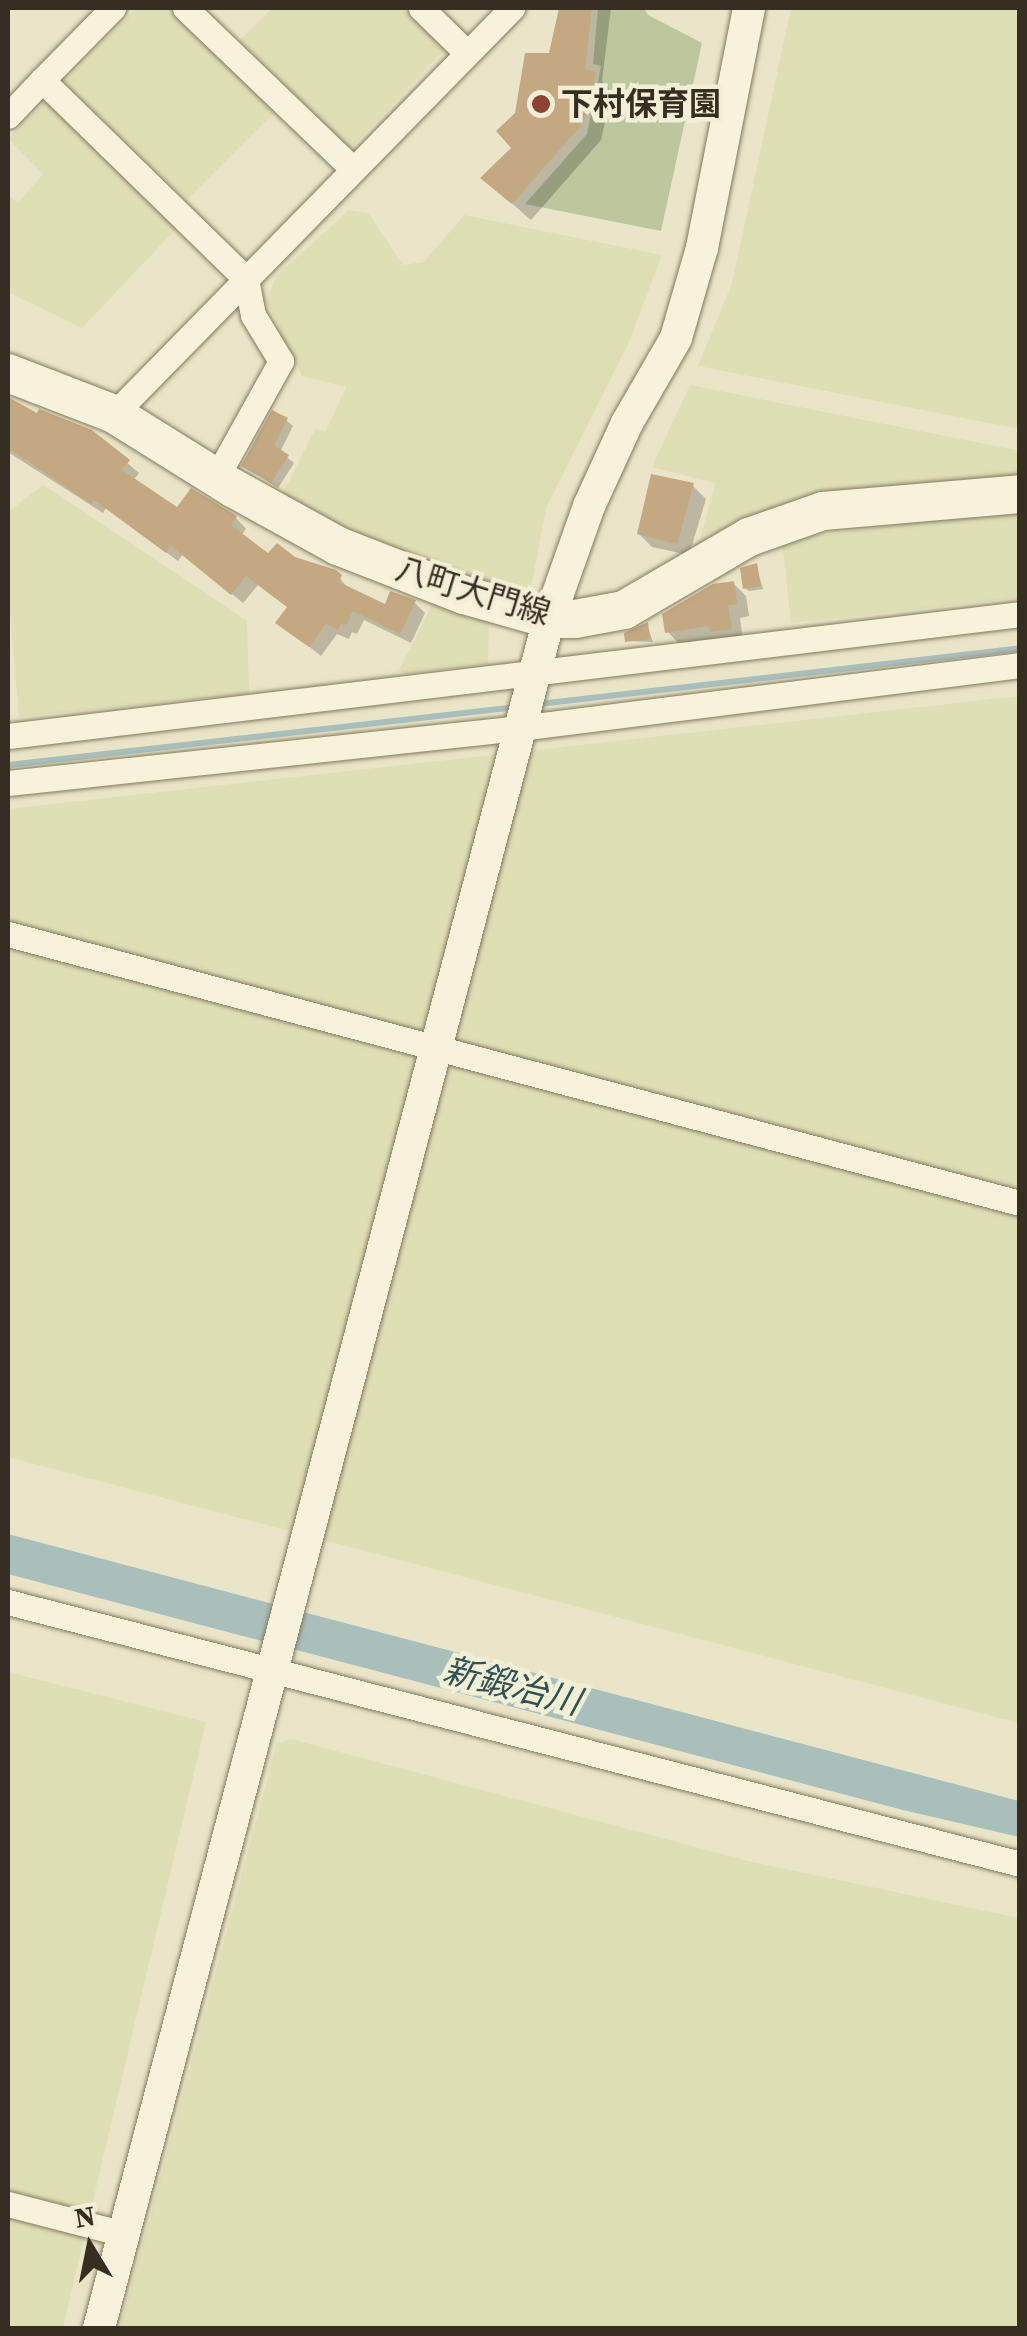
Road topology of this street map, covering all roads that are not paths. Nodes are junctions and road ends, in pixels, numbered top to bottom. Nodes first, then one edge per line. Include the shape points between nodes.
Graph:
1 (113, 8) edge
2 (186, 8) edge
3 (421, 8) edge
4 (512, 8) edge
5 (749, 8) edge
6 (467, 53) junction
7 (42, 80) junction
8 (8, 116) edge
9 (353, 170) junction
10 (246, 280) junction
11 (8, 373) edge
12 (114, 414) junction
13 (216, 478) junction
14 (1020, 494) edge
15 (1020, 614) edge
16 (549, 619) junction
17 (1020, 664) edge
18 (534, 675) junction
19 (519, 728) junction
20 (8, 736) edge
21 (8, 784) edge
22 (8, 934) edge
23 (433, 1049) junction
24 (1020, 1204) edge
25 (8, 1602) edge
26 (273, 1663) junction
27 (1020, 1864) edge
28 (8, 2204) edge
29 (124, 2234) junction
30 (99, 2328) edge

1 - 7 street
2 - 9 street
3 - 6 street
4 - 6 street
5 - 16 street via 702,248 676,338 589,506
6 - 9 street
7 - 8 street
7 - 10 street
9 - 10 street
10 - 12 street
10 - 13 street via 253,315 281,361
11 - 12 main road, 八町大門線
12 - 13 main road, 八町大門線
13 - 16 main road, 八町大門線 via 338,546 464,595
14 - 16 main road, 八町大門線 via 823,512 749,538 624,610
15 - 18 street
16 - 18 street
17 - 19 street
18 - 19 street
18 - 20 street
19 - 21 street
19 - 23 street
22 - 23 street
23 - 24 street
23 - 26 street
25 - 26 street
26 - 27 street
26 - 29 street
28 - 29 street
29 - 30 street

